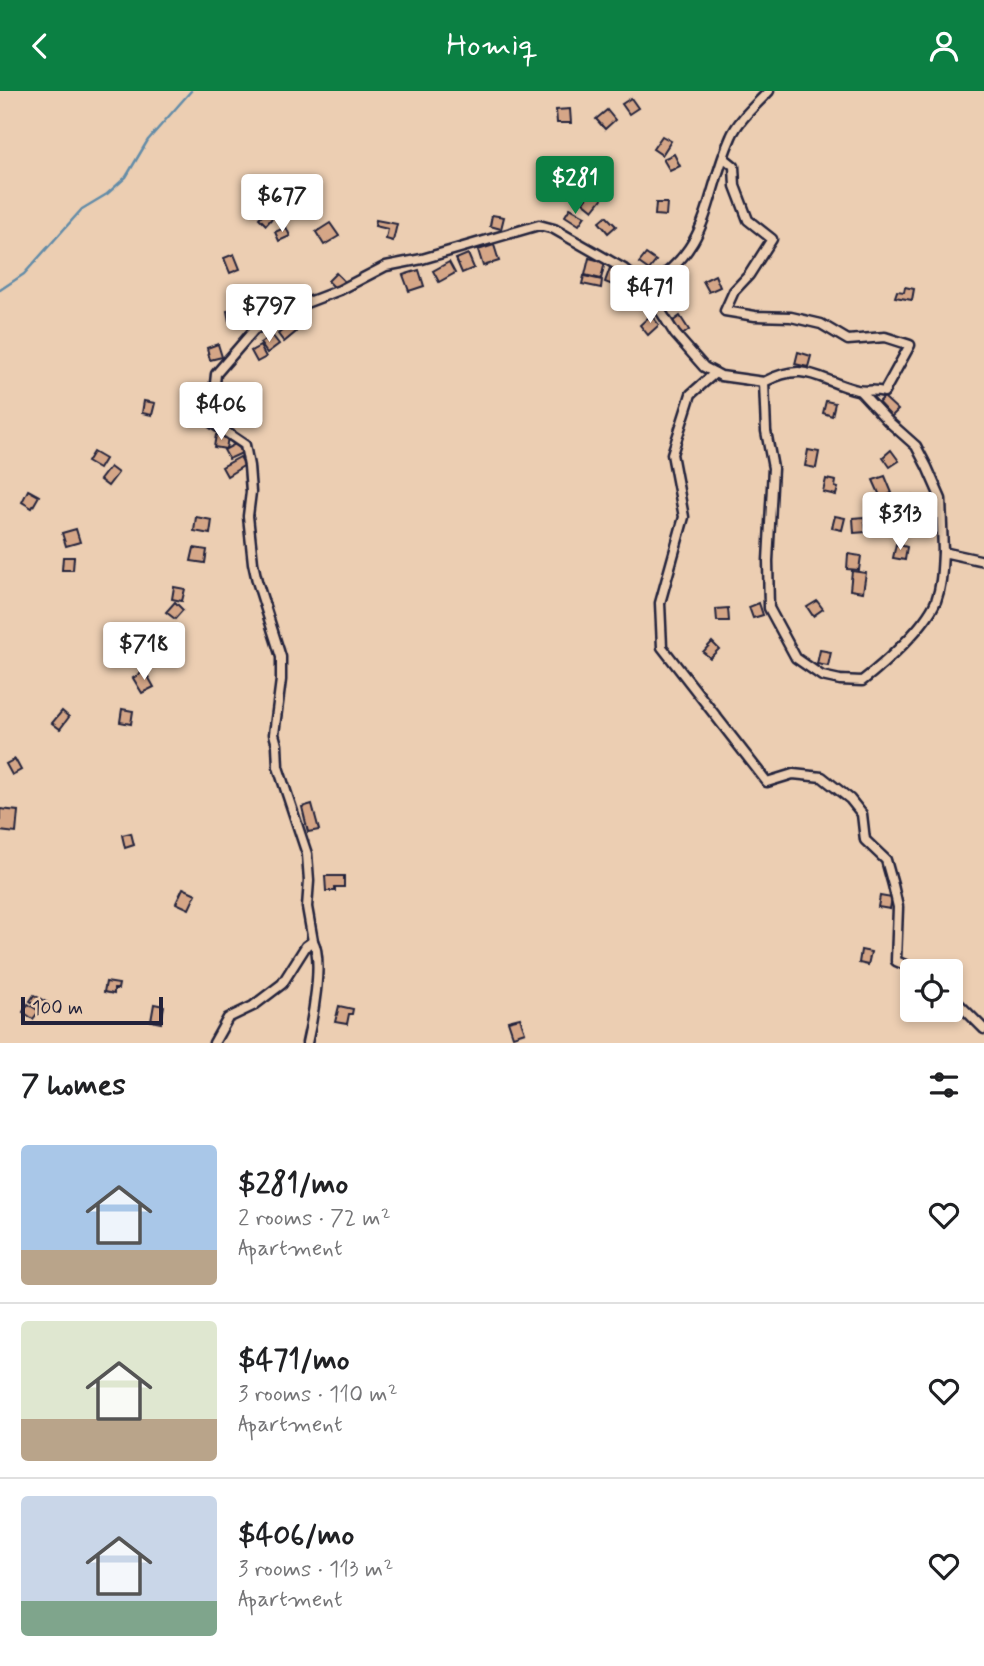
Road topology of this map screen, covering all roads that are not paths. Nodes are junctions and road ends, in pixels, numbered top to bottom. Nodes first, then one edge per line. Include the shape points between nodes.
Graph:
1 (769, 91) edge
2 (724, 158) junction
3 (646, 288) junction
4 (715, 373) junction
5 (764, 382) junction
6 (860, 391) junction
7 (943, 552) junction
8 (984, 561) edge
9 (313, 941) junction
10 (900, 963) edge
11 (963, 1008) edge
12 (984, 1029) edge
13 (214, 1043) edge
14 (307, 1043) edge

1 - 2 street via 732,134
2 - 3 street via 690,249
2 - 6 street via 734,166 748,220 772,239 725,311 821,324 848,340 886,338 910,345 884,392
3 - 4 street via 681,343
3 - 9 street via 613,260 554,229 539,226 390,265 306,303 250,332 216,374 211,422 245,445 250,466 248,516 253,563 281,657 274,734 277,761 307,854 307,907
4 - 5 street
4 - 10 street via 691,394 672,454 684,517 660,603 662,647 767,782 793,774 822,777 862,814 865,840 886,860 898,907 896,961
5 - 6 street via 782,373 808,371
5 - 7 street via 773,468 769,608 796,658 822,676 862,681 882,665 935,604
6 - 7 street via 916,446 927,467 941,499
7 - 8 street
9 - 13 street via 282,984 229,1018
9 - 14 street via 318,953
11 - 12 street

